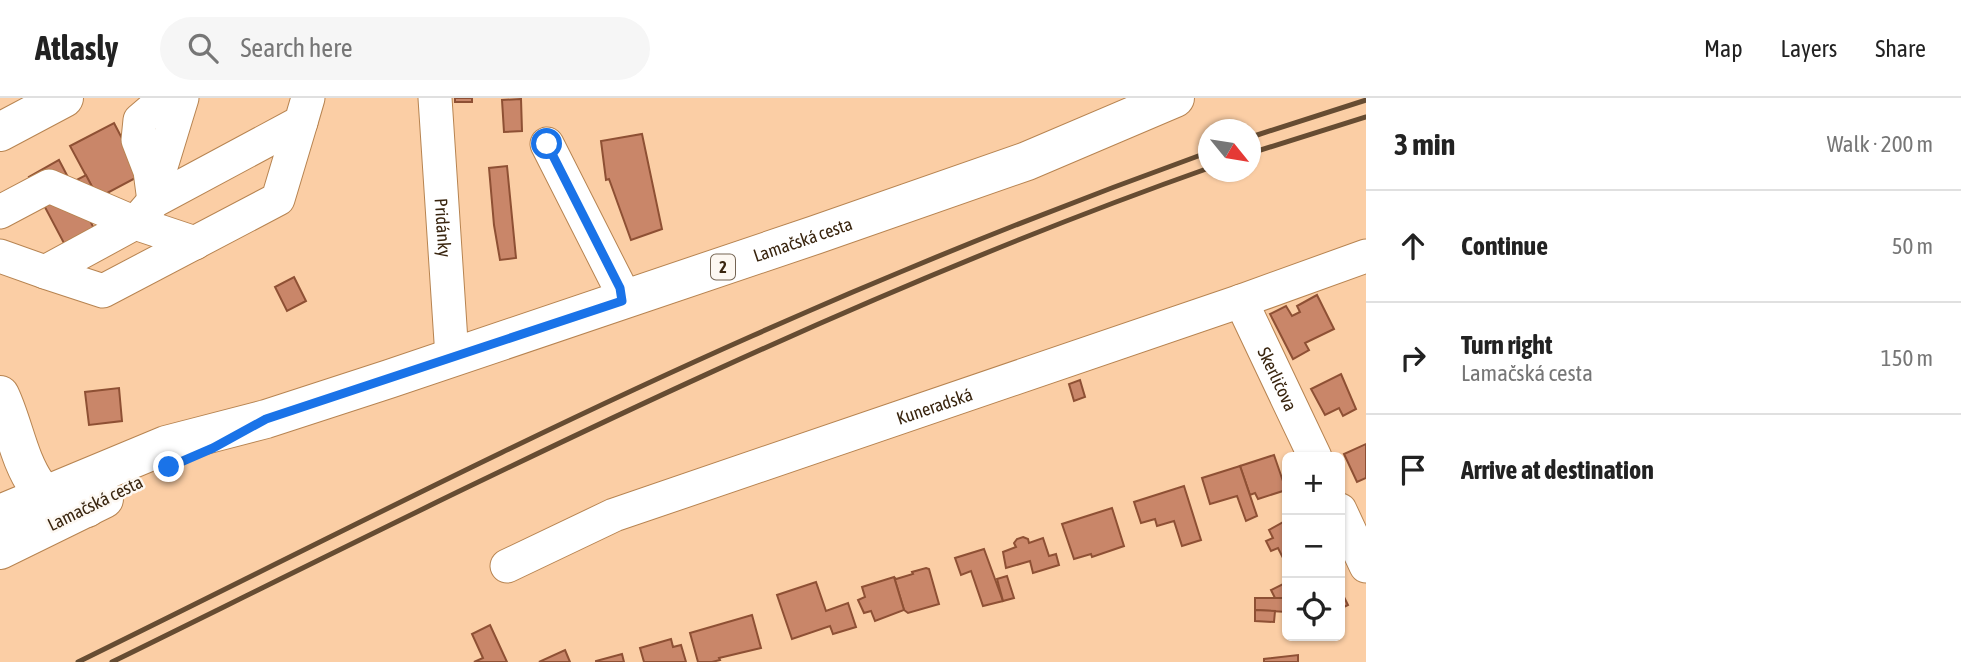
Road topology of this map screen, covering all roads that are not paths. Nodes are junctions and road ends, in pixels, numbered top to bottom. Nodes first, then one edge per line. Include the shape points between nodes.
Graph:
1 (64, 98) edge
2 (181, 98) edge
3 (435, 98) edge
4 (1175, 98) edge
5 (305, 110) edge
6 (0, 132) edge
7 (547, 144) dead end
8 (0, 212) edge
9 (145, 212) junction
10 (195, 243) junction
11 (0, 256) edge
12 (1366, 256) edge
13 (45, 272) junction
14 (622, 301) junction
15 (1241, 301) junction
16 (452, 358) junction
17 (0, 395) edge
18 (266, 419) junction
19 (1313, 452) edge
20 (45, 495) junction
21 (87, 508) junction
22 (0, 514) edge
23 (1342, 515) edge
24 (0, 550) edge
25 (507, 566) dead end
26 (1366, 566) edge

1 - 6 main road
2 - 9 street
3 - 16 street, Pridánky
4 - 14 main road, Lamačská cesta / 2 via 1027,161
5 - 9 street
5 - 10 street via 278,199
7 - 14 street via 620,288
8 - 9 street via 49,186
9 - 10 street
9 - 13 street
10 - 13 street via 103,291
11 - 13 street
12 - 15 street, Kuneradská
14 - 16 main road, Lamačská cesta / 2
15 - 19 street, Skerličova
15 - 25 street, Kuneradská via 614,515
16 - 18 main road, Lamačská cesta / 2
17 - 20 main road via 25,466
18 - 20 main road, Lamačská cesta / 2 via 166,445
18 - 21 main road, Lamačská cesta / 2
20 - 21 main road via 66,506
20 - 22 main road, Lamačská cesta / 2
21 - 24 main road, Lamačská cesta / 2
23 - 26 street

